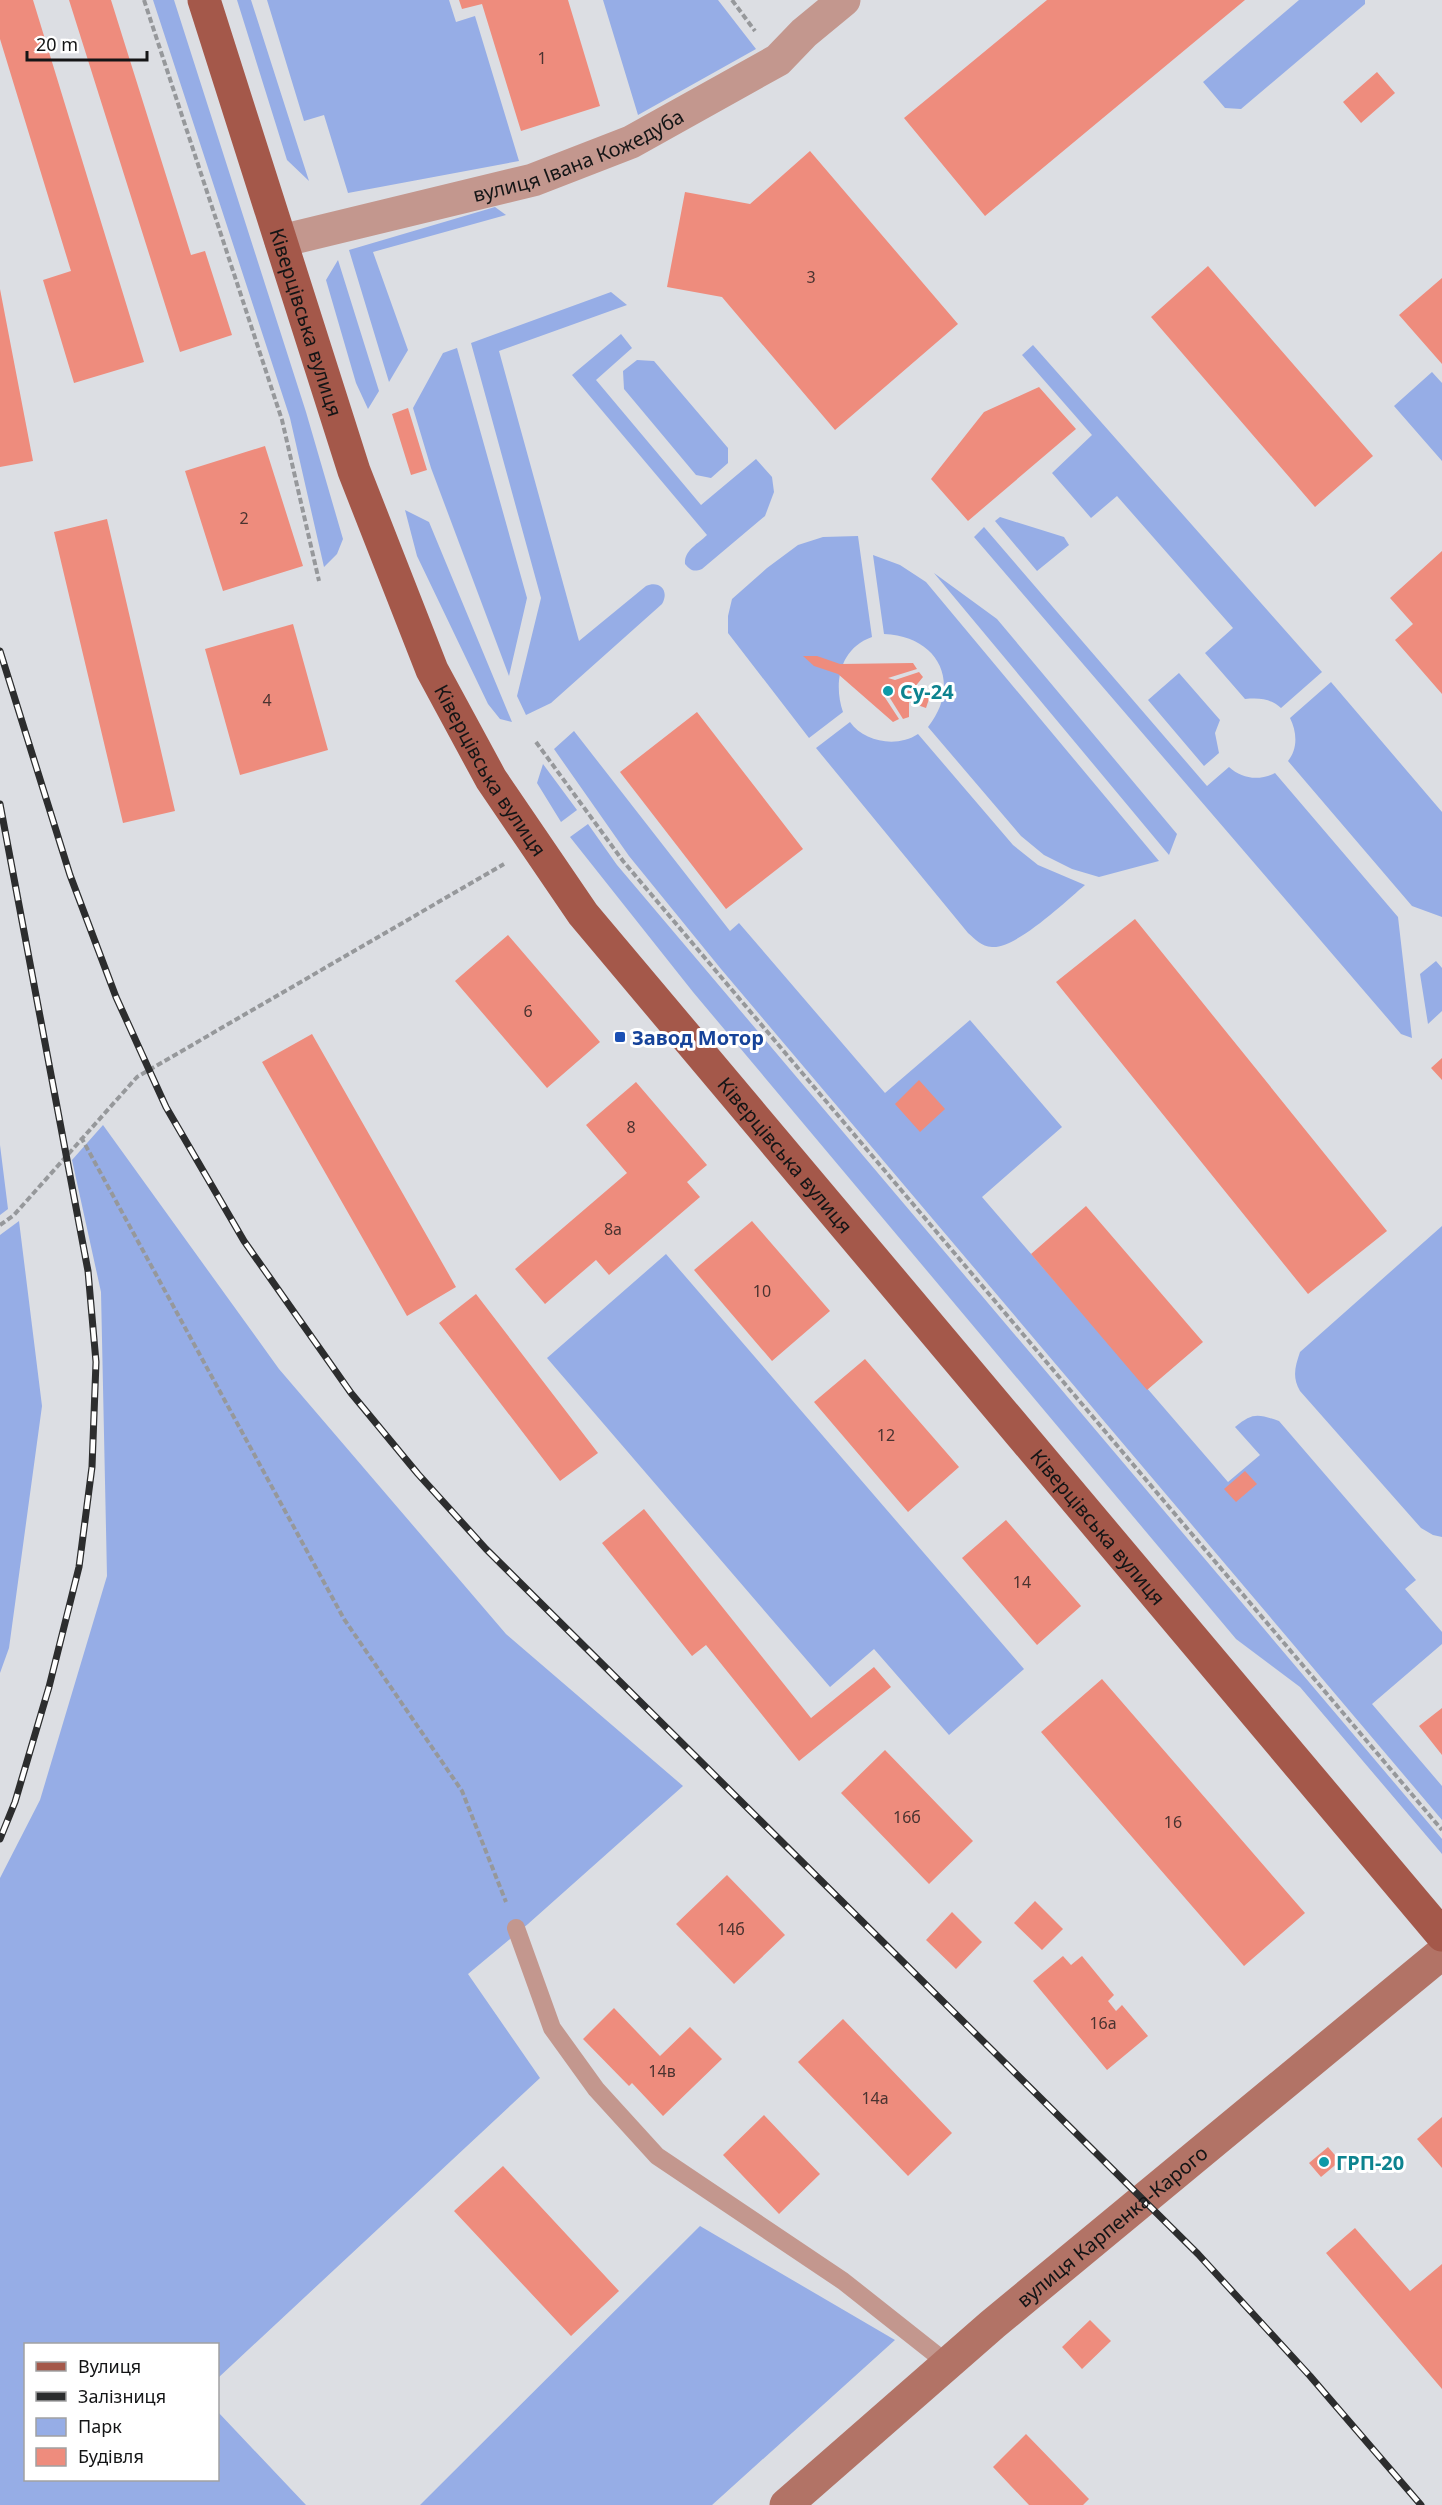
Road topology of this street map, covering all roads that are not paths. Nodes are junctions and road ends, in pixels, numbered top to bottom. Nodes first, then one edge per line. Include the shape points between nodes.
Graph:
1 (204, 0) edge
2 (844, 0) edge
3 (281, 241) junction
4 (516, 1928) road end
5 (1442, 1935) edge
6 (1442, 1953) edge
7 (948, 2364) junction
8 (786, 2505) edge

1 - 3 main road, Ківерцівська вулиця
2 - 3 street, вулиця Івана Кожедуба via 778,60 631,142 533,180
3 - 5 main road, Ківерцівська вулиця via 354,471 432,670 491,779 536,846 583,914
4 - 7 lane via 552,2028 596,2089 657,2156 843,2281
6 - 7 main road, вулиця Карпенка-Карого
7 - 8 main road, вулиця Карпенка-Карого

